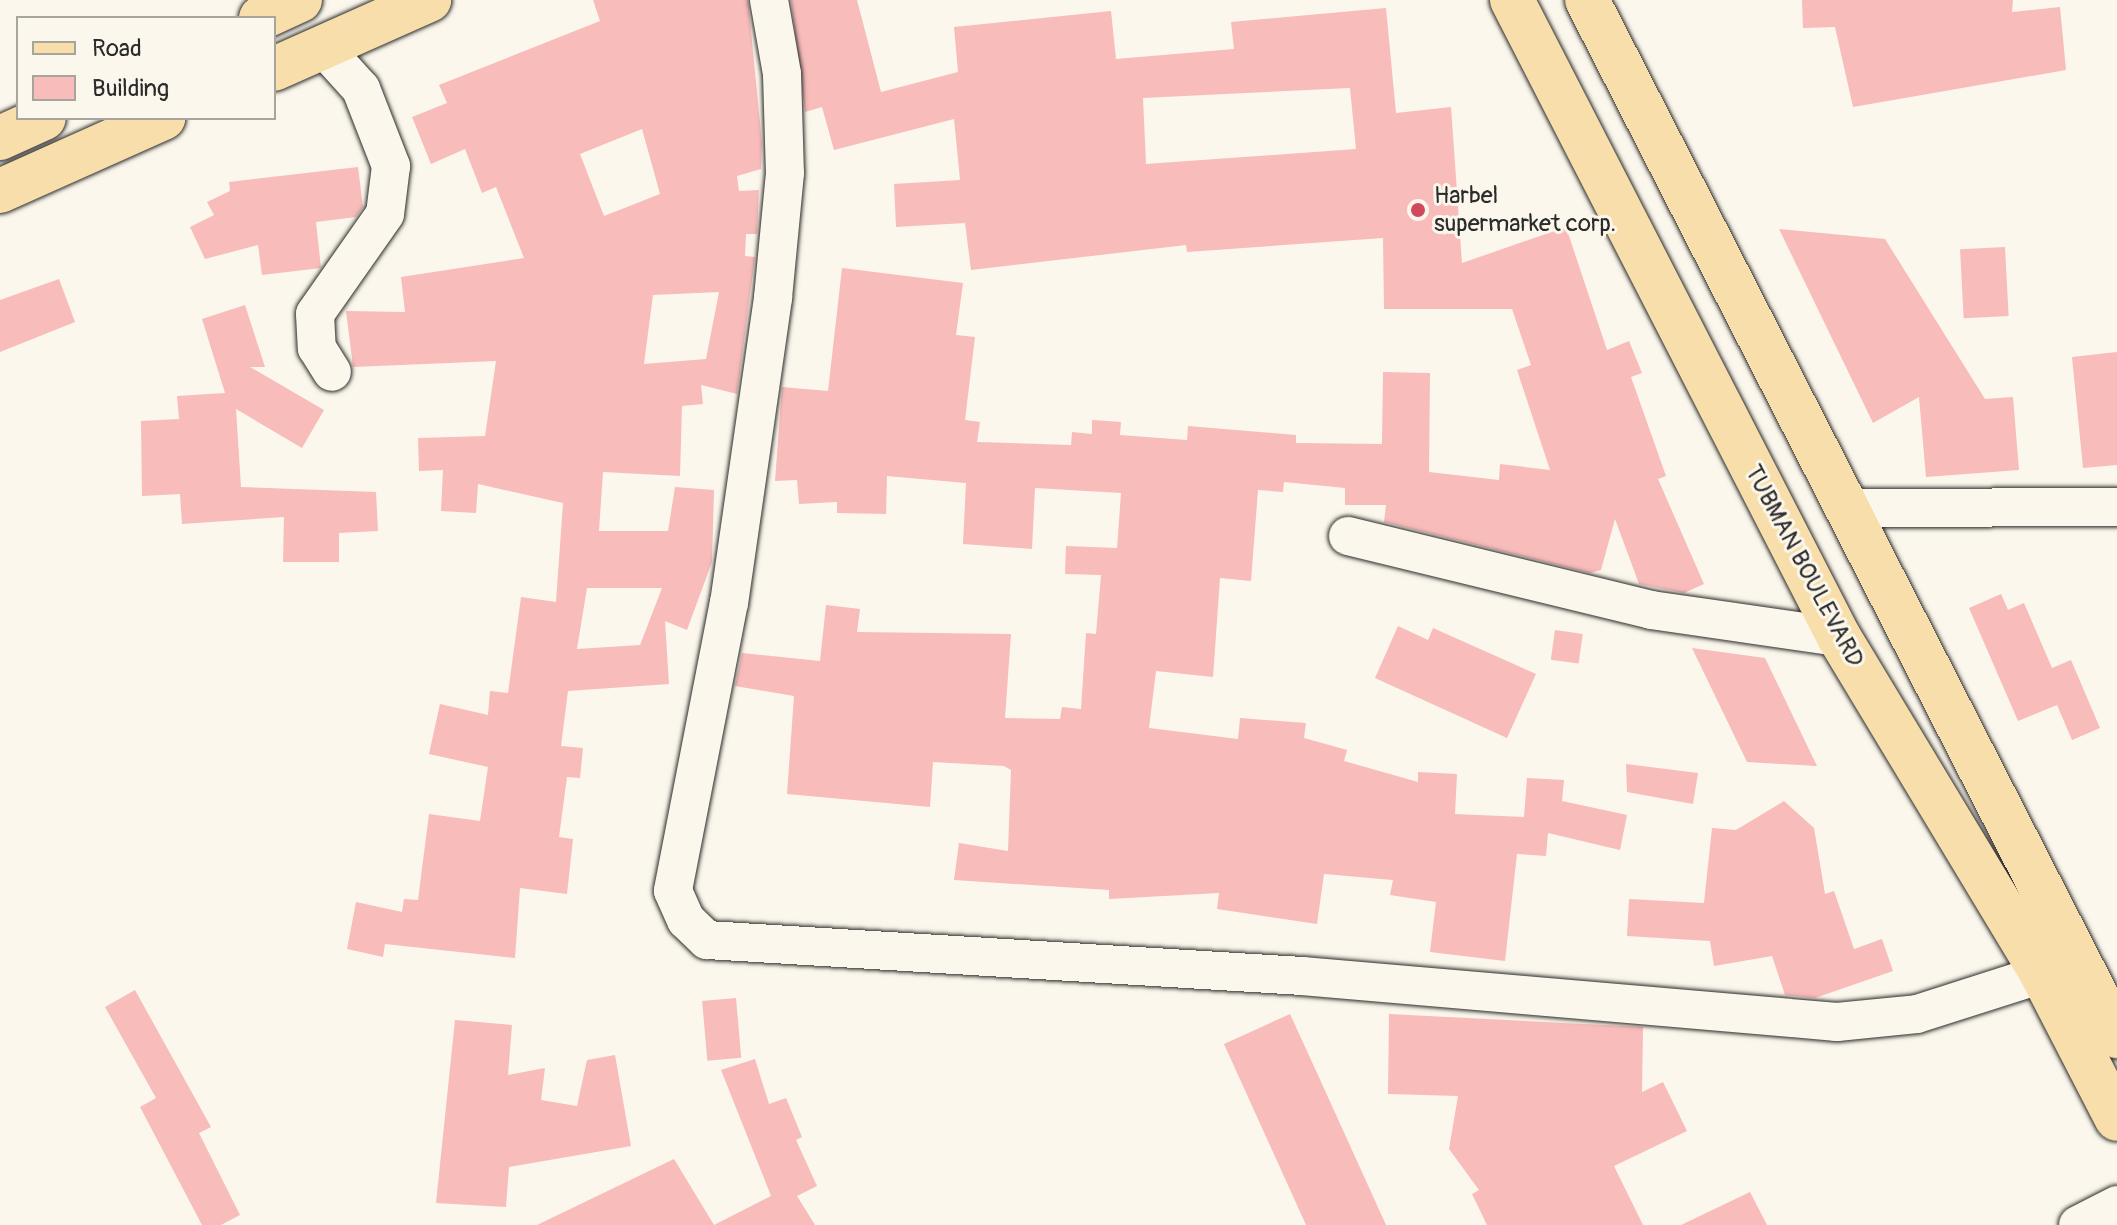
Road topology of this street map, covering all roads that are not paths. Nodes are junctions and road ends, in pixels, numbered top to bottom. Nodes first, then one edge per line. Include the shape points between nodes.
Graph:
1 (300, 0) edge
2 (429, 0) edge
3 (769, 0) edge
4 (1512, 0) edge
5 (1587, 0) edge
6 (265, 16) edge
7 (323, 47) junction
8 (276, 68) edge
9 (40, 120) edge
10 (159, 120) edge
11 (0, 138) edge
12 (0, 191) edge
13 (332, 372) dead end
14 (2117, 507) edge
15 (1850, 508) junction
16 (1348, 536) dead end
17 (1839, 637) junction
18 (2042, 974) junction
19 (2117, 1036) edge
20 (2117, 1119) edge
21 (2117, 1205) edge
22 (2078, 1225) edge

1 - 6 main road
2 - 7 main road
3 - 18 street via 782,74 785,173 773,298 729,602 673,891 686,920 707,940 1302,976 1837,1022 1917,1014
4 - 17 main road, TUBMAN BOULEVARD
5 - 15 main road
7 - 8 main road
7 - 13 street via 361,89 391,166 385,214 315,314 317,348
9 - 11 main road
10 - 12 main road
14 - 15 street
15 - 19 main road
16 - 17 street via 1651,610
17 - 18 main road, TUBMAN BOULEVARD
18 - 20 main road, TUBMAN BOULEVARD
21 - 22 street

